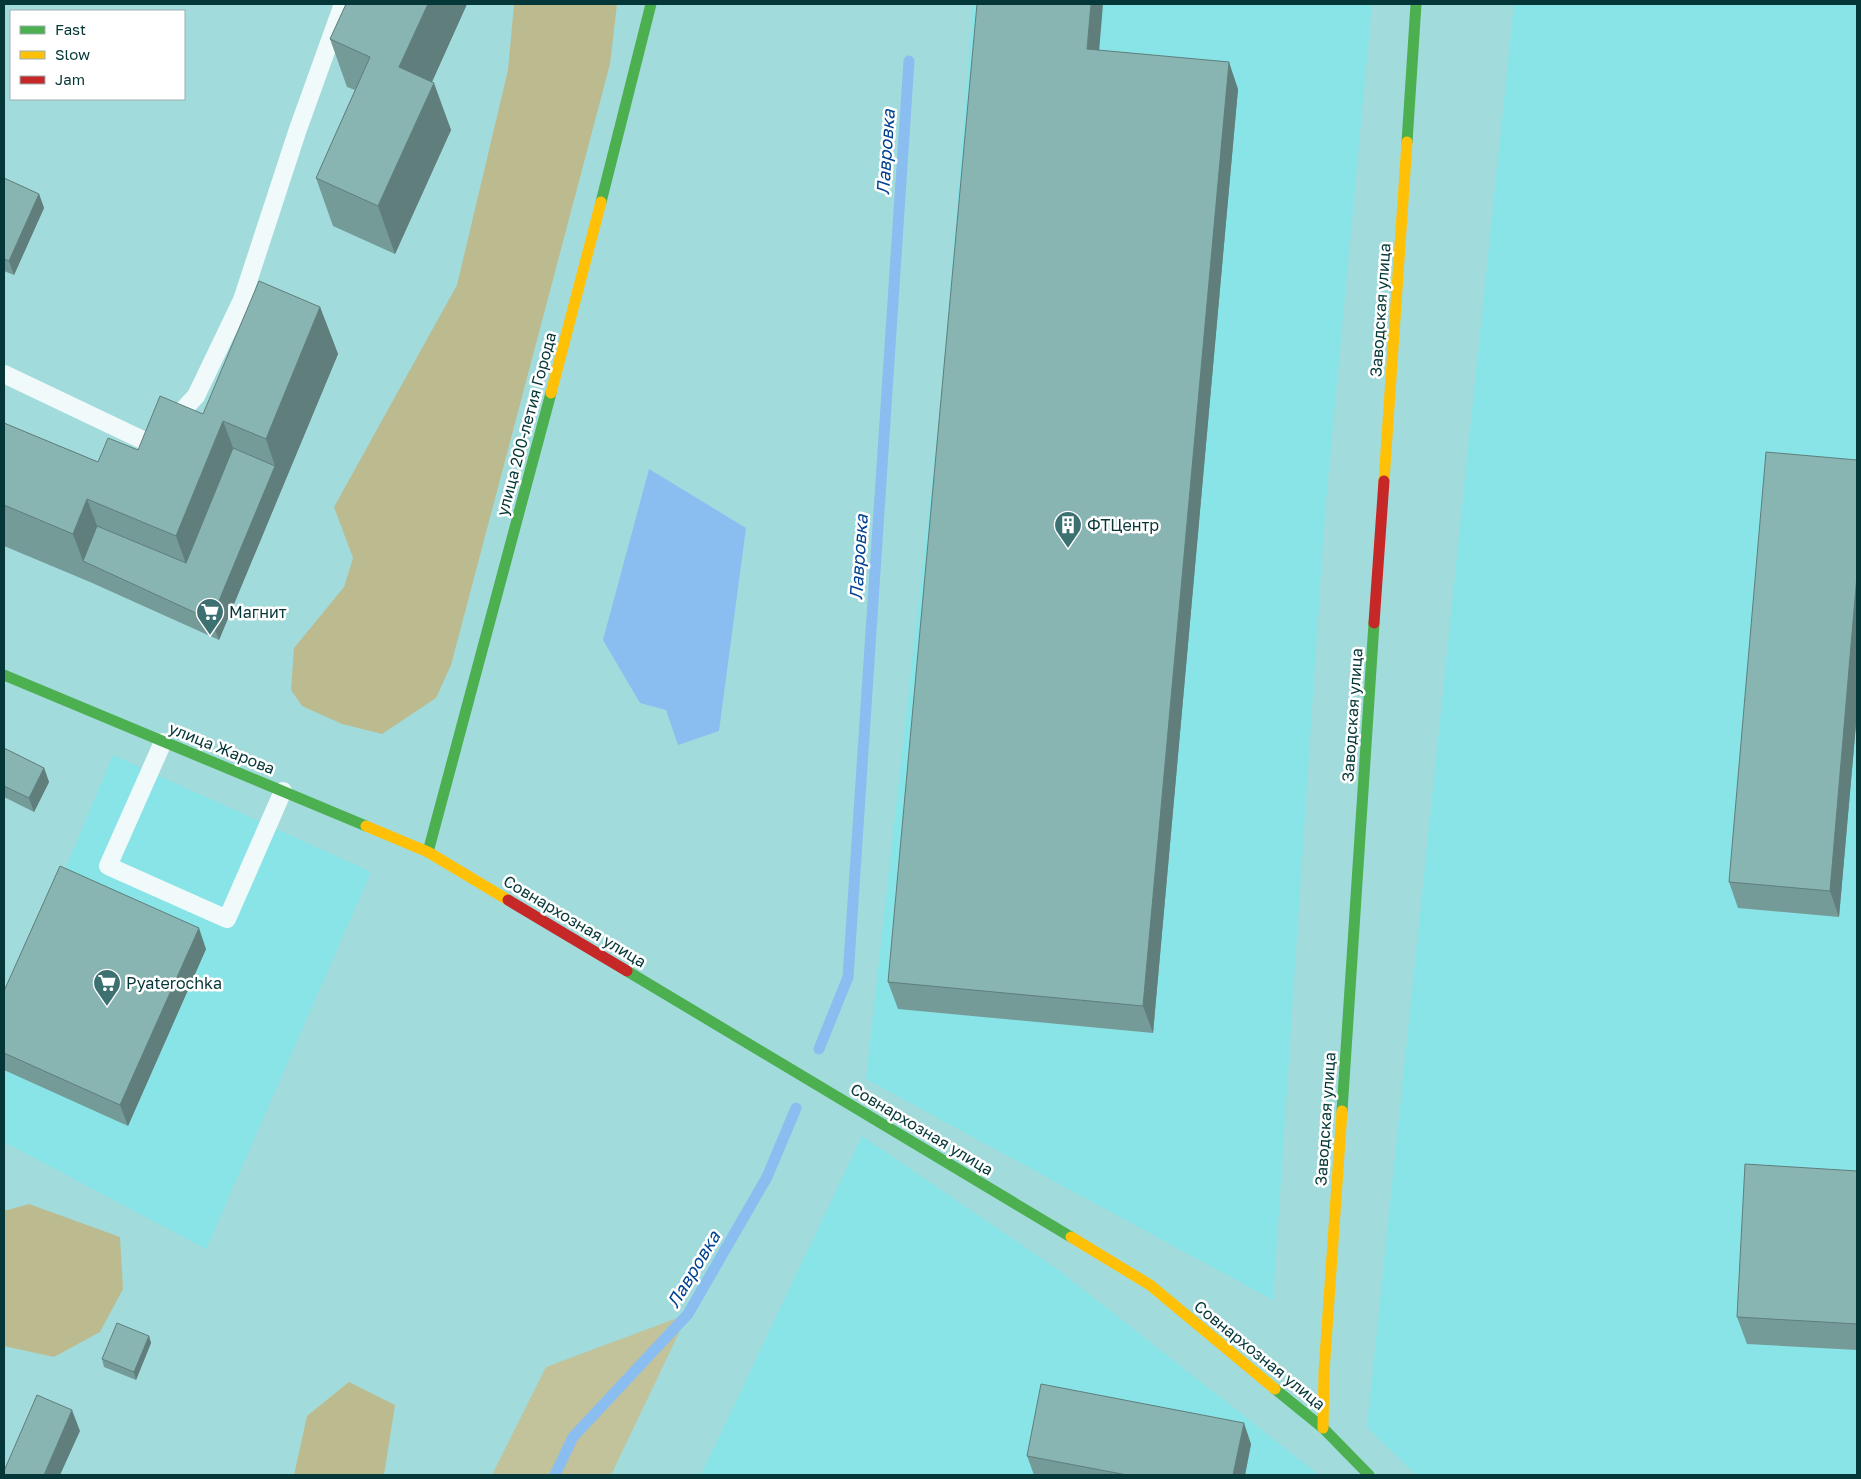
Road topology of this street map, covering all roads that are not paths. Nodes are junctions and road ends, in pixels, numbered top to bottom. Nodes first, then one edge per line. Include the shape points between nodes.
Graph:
1 (343, 4) edge
2 (651, 4) edge
3 (1416, 4) edge
4 (4, 374) edge
5 (4, 675) edge
6 (163, 742) junction
7 (283, 791) junction
8 (428, 852) junction
9 (1323, 1428) junction
10 (1369, 1475) edge

1 - 4 lane via 242,300 196,396 150,444
2 - 8 street, улица 200-летия Города via 580,286
3 - 9 street, Заводская улица via 1324,1372
5 - 6 street, улица Жарова
6 - 7 street, улица Жарова
6 - 7 lane via 108,866 227,919
7 - 8 street, улица Жарова
8 - 9 street, Совнархозная улица via 1150,1285
9 - 10 street, Совнархозная улица

